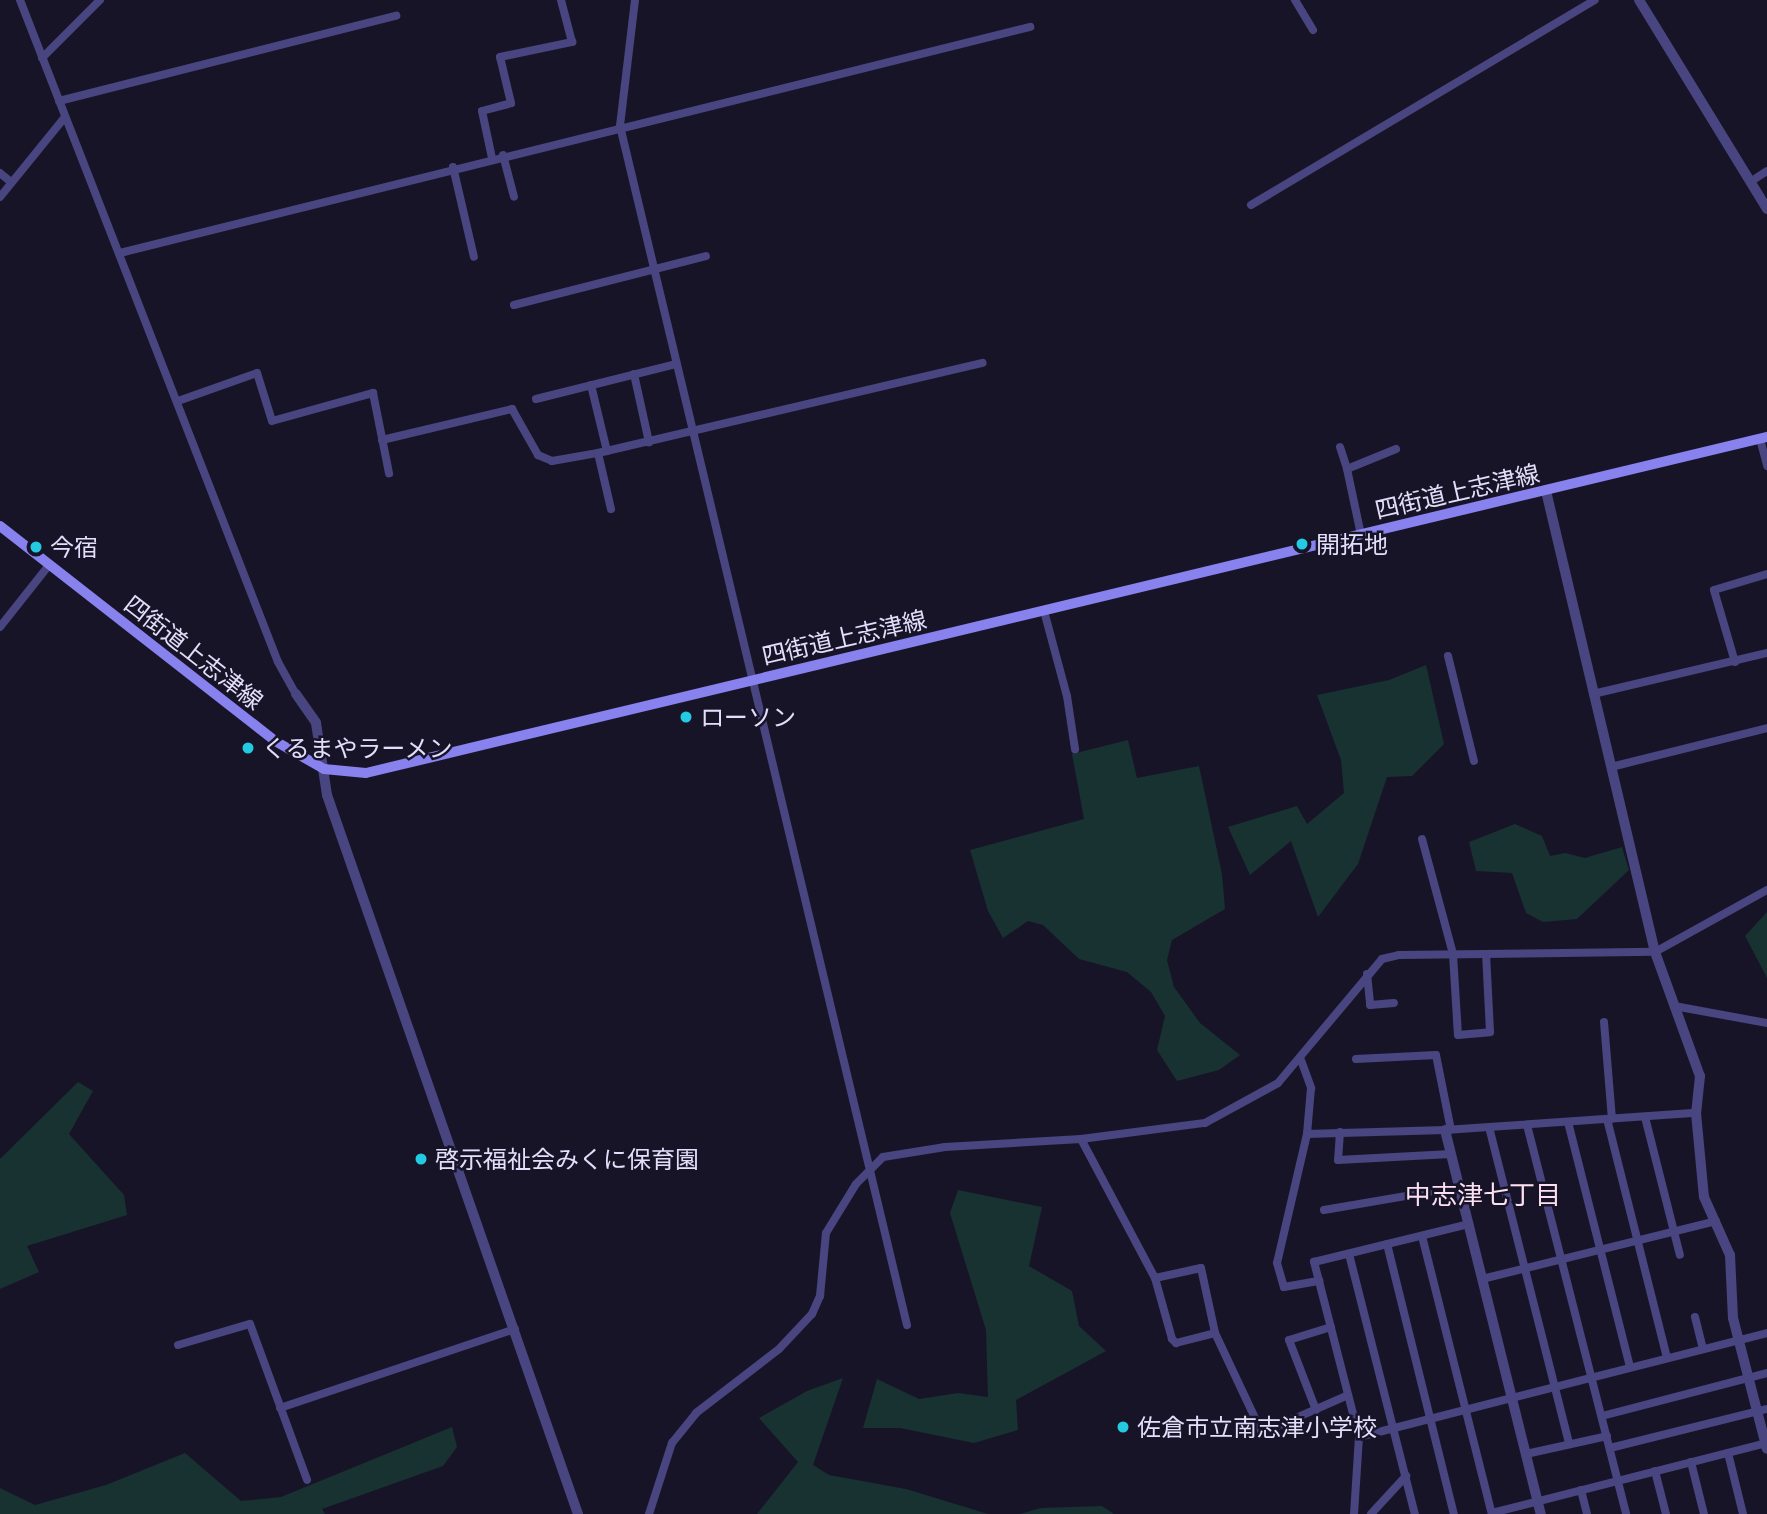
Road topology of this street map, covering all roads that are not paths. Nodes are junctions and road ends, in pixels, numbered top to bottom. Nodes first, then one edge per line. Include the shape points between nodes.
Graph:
1 (20, 0) edge
2 (100, 0) edge
3 (561, 0) edge
4 (635, 0) edge
5 (1295, 0) edge
6 (1595, 0) edge
7 (1639, 0) edge
8 (396, 16) dead end
9 (1030, 27) dead end
10 (1313, 30) dead end
11 (42, 58) junction
12 (59, 101) junction
13 (65, 117) junction
14 (620, 126) junction
15 (503, 155) junction
16 (492, 158) junction
17 (453, 167) junction
18 (1767, 171) edge
19 (0, 173) edge
20 (11, 182) junction
21 (1751, 182) junction
22 (0, 197) edge
23 (514, 197) dead end
24 (1251, 205) dead end
25 (1767, 209) edge
26 (120, 253) junction
27 (706, 256) dead end
28 (474, 257) dead end
29 (653, 270) junction
30 (514, 305) dead end
31 (983, 363) dead end
32 (676, 364) junction
33 (634, 374) junction
34 (591, 385) junction
35 (536, 399) dead end
36 (178, 401) junction
37 (692, 433) junction
38 (1764, 438) edge
39 (382, 440) junction
40 (649, 442) junction
41 (1340, 447) dead end
42 (1396, 449) dead end
43 (603, 452) junction
44 (1767, 466) edge
45 (1347, 469) junction
46 (389, 473) dead end
47 (1546, 491) junction
48 (611, 509) dead end
49 (0, 526) edge
50 (1361, 535) junction
51 (50, 564) junction
52 (1767, 574) edge
53 (1044, 611) junction
54 (0, 626) edge
55 (1767, 653) edge
56 (1448, 656) dead end
57 (1735, 662) junction
58 (751, 681) junction
59 (296, 694) joint
60 (1593, 694) junction
61 (1767, 728) edge
62 (1074, 748) dead end
63 (1475, 761) dead end
64 (1611, 767) junction
65 (324, 769) junction
66 (1422, 839) dead end
67 (1767, 890) edge
68 (1655, 951) junction
69 (1453, 954) junction
70 (1486, 954) junction
71 (1367, 974) junction
72 (1394, 1003) dead end
73 (1674, 1006) junction
74 (1604, 1022) dead end
75 (1767, 1023) edge
76 (1356, 1059) dead end
77 (1301, 1060) junction
78 (1696, 1113) junction
79 (1645, 1117) junction
80 (1609, 1119) junction
81 (1568, 1122) junction
82 (1527, 1125) junction
83 (1489, 1127) junction
84 (1448, 1130) junction
85 (1340, 1132) junction
86 (1307, 1134) junction
87 (1081, 1139) junction
88 (1451, 1154) junction
89 (869, 1169) junction
90 (1459, 1187) junction
91 (1324, 1210) dead end
92 (1716, 1221) junction
93 (1469, 1224) junction
94 (1674, 1231) junction
95 (1422, 1236) junction
96 (1638, 1241) junction
97 (1387, 1244) junction
98 (1601, 1250) junction
99 (1349, 1254) junction
100 (1679, 1255) dead end
101 (1562, 1260) junction
102 (1525, 1269) junction
103 (1155, 1278) junction
104 (1482, 1279) junction
105 (1319, 1281) junction
106 (1695, 1317) dead end
107 (907, 1325) dead end
108 (1331, 1327) junction
109 (515, 1329) junction
110 (1215, 1333) junction
111 (1767, 1333) edge
112 (1738, 1340) junction
113 (178, 1345) dead end
114 (1703, 1349) junction
115 (1667, 1358) junction
116 (1630, 1367) junction
117 (1767, 1374) edge
118 (1592, 1378) junction
119 (1748, 1378) junction
120 (1555, 1387) junction
121 (1348, 1395) junction
122 (1511, 1398) junction
123 (280, 1408) junction
124 (1316, 1410) junction
125 (1466, 1410) junction
126 (1762, 1410) edge
127 (1602, 1416) junction
128 (1430, 1419) junction
129 (1393, 1428) junction
130 (1606, 1436) junction
131 (1359, 1437) junction
132 (1569, 1444) junction
133 (1767, 1445) edge
134 (1610, 1448) junction
135 (1728, 1453) junction
136 (1526, 1454) junction
137 (1691, 1462) junction
138 (1655, 1471) junction
139 (1406, 1476) junction
140 (307, 1480) dead end
141 (1618, 1481) junction
142 (1581, 1490) junction
143 (1538, 1501) junction
144 (1492, 1513) edge
145 (578, 1514) edge
146 (649, 1514) edge
147 (1354, 1514) edge
148 (1371, 1514) edge
149 (1415, 1514) edge
150 (1454, 1514) edge
151 (1541, 1514) edge
152 (1587, 1514) edge
153 (1626, 1514) edge
154 (1666, 1514) edge
155 (1704, 1514) edge
156 (1743, 1514) edge

1 - 11 street
2 - 11 street
3 - 16 street via 572,42 500,57 511,103 482,111
4 - 14 street
5 - 10 street
6 - 24 street
7 - 21 street
8 - 12 street
9 - 14 street
11 - 12 street
12 - 13 street
13 - 20 street
13 - 26 street
14 - 15 street
14 - 29 street
15 - 16 street
15 - 23 street
16 - 17 street
17 - 26 street
17 - 28 street
18 - 21 street
19 - 20 street
20 - 22 street
21 - 25 street
26 - 36 street
27 - 29 street
29 - 30 street
29 - 32 street
31 - 37 street
32 - 33 street
32 - 37 street
33 - 34 street
33 - 40 street
34 - 35 street
34 - 43 street
36 - 39 street via 257,373 272,421 373,393
36 - 59 street via 283,673
37 - 40 street
37 - 58 street
38 - 44 street
38 - 47 main road, 四街道上志津線
39 - 43 street via 512,410 538,455 552,461
39 - 46 street
40 - 43 street
41 - 45 street
42 - 45 street
43 - 48 street
45 - 50 street
47 - 50 main road, 四街道上志津線
47 - 60 street
49 - 51 main road, 四街道上志津線
50 - 53 main road, 四街道上志津線
51 - 54 street
51 - 65 main road, 四街道上志津線 via 265,734
52 - 57 street via 1714,590
53 - 58 main road, 四街道上志津線
53 - 62 street via 1067,696
55 - 57 street
56 - 63 street
57 - 60 street
58 - 65 main road, 四街道上志津線 via 366,773
58 - 89 street
59 - 65 street via 316,723
60 - 64 street
61 - 64 street
64 - 68 street
65 - 109 street via 327,794
66 - 69 street
67 - 68 street
68 - 70 street
68 - 73 street
69 - 70 street
69 - 70 street via 1458,1035 1490,1032
69 - 71 street via 1399,955 1382,959
71 - 72 street via 1370,1005
71 - 77 street
73 - 75 street
73 - 78 street via 1700,1076
74 - 80 street
76 - 84 street via 1436,1055
77 - 86 street via 1311,1088
77 - 87 street via 1254,1100 1205,1123
78 - 79 street
78 - 92 street via 1704,1197
79 - 80 street
79 - 94 street
80 - 81 street
80 - 96 street
81 - 82 street
81 - 98 street
82 - 83 street
82 - 101 street
83 - 84 street
83 - 102 street
84 - 85 street
84 - 88 street
85 - 86 street
85 - 88 street via 1338,1160
86 - 105 street via 1277,1263 1284,1287
87 - 89 street via 945,1147 883,1157
87 - 103 street
88 - 90 street
89 - 107 street
89 - 146 street via 827,1233 820,1296 812,1314 779,1349 696,1413 672,1443
90 - 91 street
90 - 93 street
92 - 94 street
92 - 112 street via 1730,1255
93 - 95 street
93 - 104 street
94 - 96 street
94 - 100 street
95 - 97 street
95 - 125 street
96 - 98 street
96 - 115 street
97 - 99 street
97 - 128 street
98 - 101 street
98 - 116 street
99 - 105 street via 1314,1262
99 - 129 street
101 - 102 street
101 - 118 street
102 - 104 street
102 - 120 street
103 - 110 street via 1176,1343
103 - 110 street via 1201,1268
104 - 122 street
105 - 108 street
106 - 114 street
108 - 121 street
108 - 124 street via 1289,1340
109 - 123 street
109 - 145 street
110 - 124 street via 1262,1433
111 - 112 street
112 - 114 street
112 - 119 street
113 - 123 street via 250,1324
114 - 115 street
115 - 116 street
116 - 118 street
117 - 119 street
118 - 120 street
118 - 127 street
119 - 126 street
119 - 127 street
120 - 122 street
120 - 132 street
121 - 124 street
121 - 131 street
122 - 125 street
122 - 136 street
123 - 140 street
125 - 128 street
125 - 144 street
126 - 133 street
126 - 134 street
127 - 130 street
128 - 129 street
128 - 150 street
129 - 131 street
129 - 139 street
130 - 132 street
130 - 134 street
131 - 147 street
132 - 136 street
133 - 135 street
134 - 141 street
135 - 137 street
135 - 156 street
136 - 143 street
137 - 138 street
137 - 155 street
138 - 141 street
138 - 154 street
139 - 148 street
139 - 149 street
141 - 142 street
141 - 153 street
142 - 143 street
142 - 152 street
143 - 144 street
143 - 151 street

